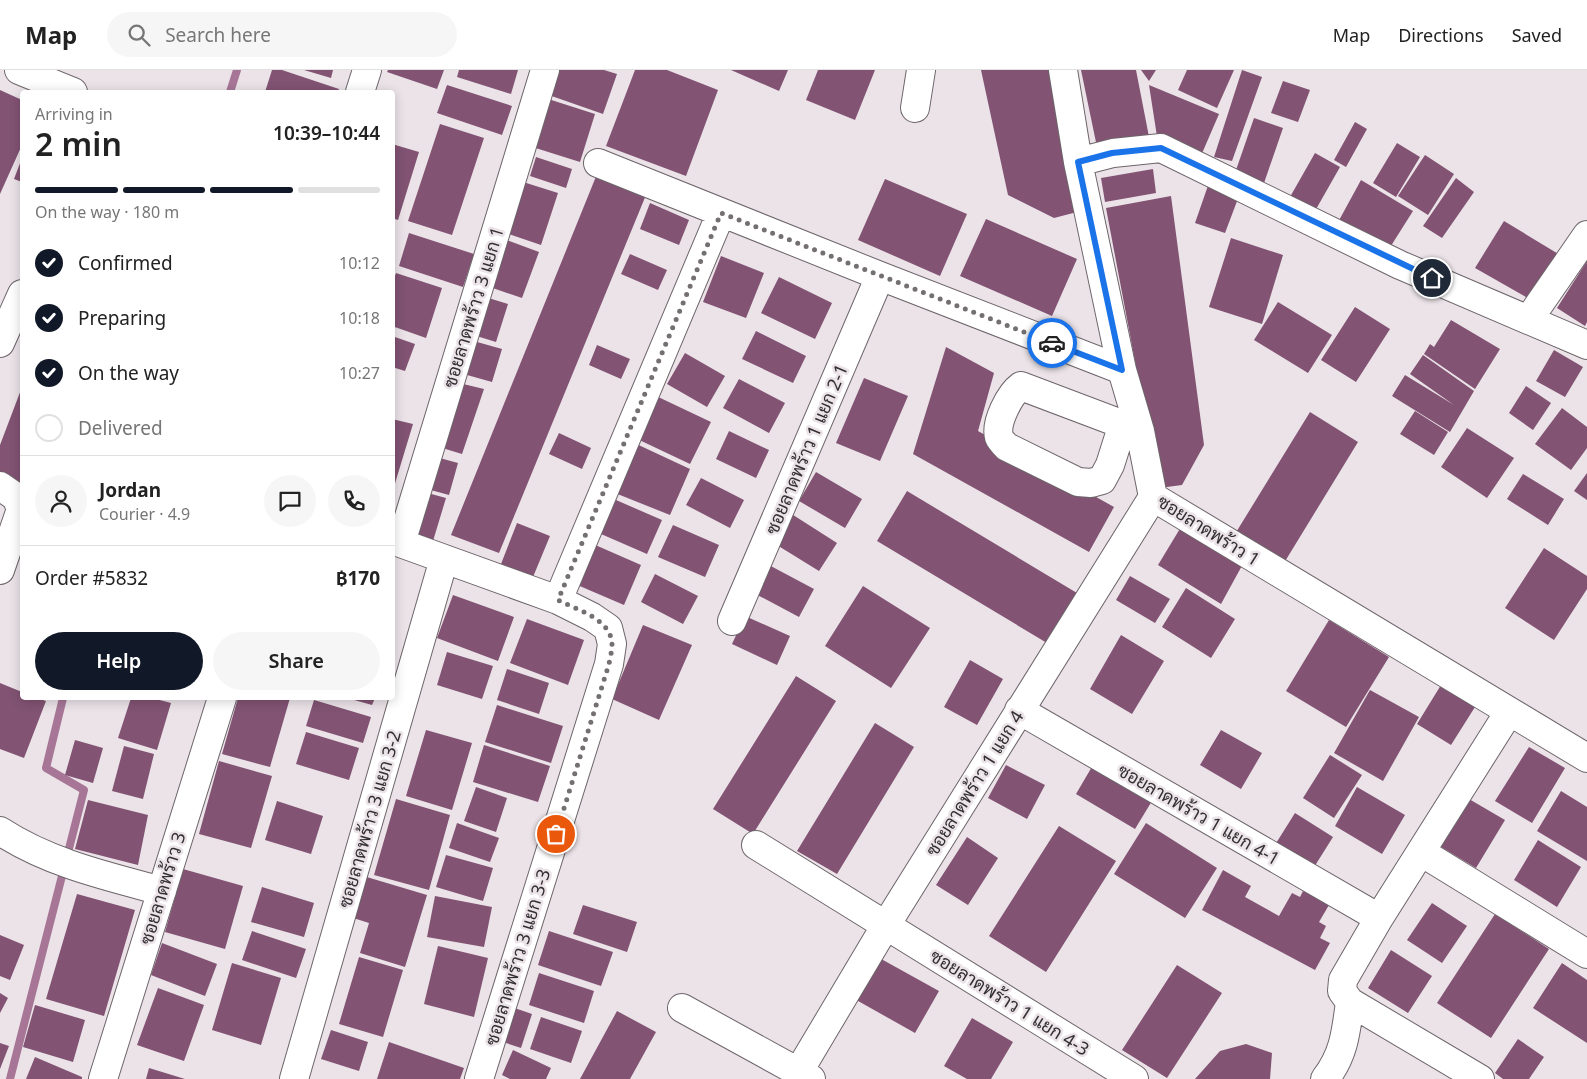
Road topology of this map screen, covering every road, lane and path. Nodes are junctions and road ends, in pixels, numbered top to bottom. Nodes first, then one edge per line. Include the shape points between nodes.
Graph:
1 (18, 70) edge
2 (367, 70) edge
3 (545, 70) edge
4 (922, 70) edge
5 (1063, 70) edge
6 (68, 90) edge
7 (361, 90) edge
8 (915, 108) dead end
9 (1078, 162) junction
10 (598, 163) dead end
11 (721, 213) junction
12 (1587, 235) edge
13 (880, 276) junction
14 (20, 298) edge
15 (1529, 319) junction
16 (0, 343) edge
17 (1587, 345) edge
18 (1122, 370) junction
19 (0, 486) edge
20 (1153, 497) junction
21 (20, 507) edge
22 (20, 512) edge
23 (397, 542) edge
24 (444, 559) junction
25 (0, 570) edge
26 (558, 600) junction
27 (732, 621) dead end
28 (221, 700) edge
29 (1019, 710) junction
30 (1509, 712) junction
31 (1587, 758) edge
32 (0, 832) edge
33 (756, 845) dead end
34 (1421, 852) junction
35 (162, 891) junction
36 (1379, 918) junction
37 (886, 926) junction
38 (1587, 954) edge
39 (1350, 1002) junction
40 (682, 1008) dead end
41 (804, 1075) edge
42 (103, 1079) edge
43 (294, 1079) edge
44 (479, 1079) edge
45 (1134, 1079) edge
46 (1325, 1079) edge
47 (1480, 1079) edge

1 - 6 street
2 - 7 street
3 - 23 street, ซอยลาดพร้าว 3 แยก 1
4 - 8 street
5 - 9 street, ซอยลาดพร้าว 1
9 - 15 street via 1112,153 1161,148 1400,264
9 - 18 street, ซอยลาดพร้าว 1
10 - 11 street
11 - 13 street
11 - 26 street
12 - 15 street
13 - 18 street
13 - 27 street, ซอยลาดพร้าว 1 แยก 2-1
14 - 16 street
15 - 17 street
18 - 20 street, ซอยลาดพร้าว 1 via 1132,428
19 - 21 street via 16,497
20 - 29 street, ซอยลาดพร้าว 1 แยก 4
20 - 30 street, ซอยลาดพร้าว 1
22 - 25 street
23 - 24 street, ซอยลาดพร้าว 3 แยก 3-3
24 - 26 street, ซอยลาดพร้าว 3 แยก 3-3
24 - 43 street, ซอยลาดพร้าว 3 แยก 3-2
26 - 44 street, ซอยลาดพร้าว 3 แยก 3-3 via 608,628 612,644 609,664
28 - 35 street, ซอยลาดพร้าว 3
29 - 36 street, ซอยลาดพร้าว 1 แยก 4-1
29 - 37 street, ซอยลาดพร้าว 1 แยก 4
30 - 31 street, ซอยลาดพร้าว 1
30 - 34 street
32 - 35 street via 47,857
33 - 37 street, ซอยลาดพร้าว 1 แยก 4-3
34 - 36 street
34 - 38 street
35 - 42 street, ซอยลาดพร้าว 3
36 - 39 street via 1343,980 1342,991
37 - 41 street, ซอยลาดพร้าว 1 แยก 4
37 - 45 street, ซอยลาดพร้าว 1 แยก 4-3
39 - 46 street via 1345,1039 1337,1064
39 - 47 street
40 - 41 street

